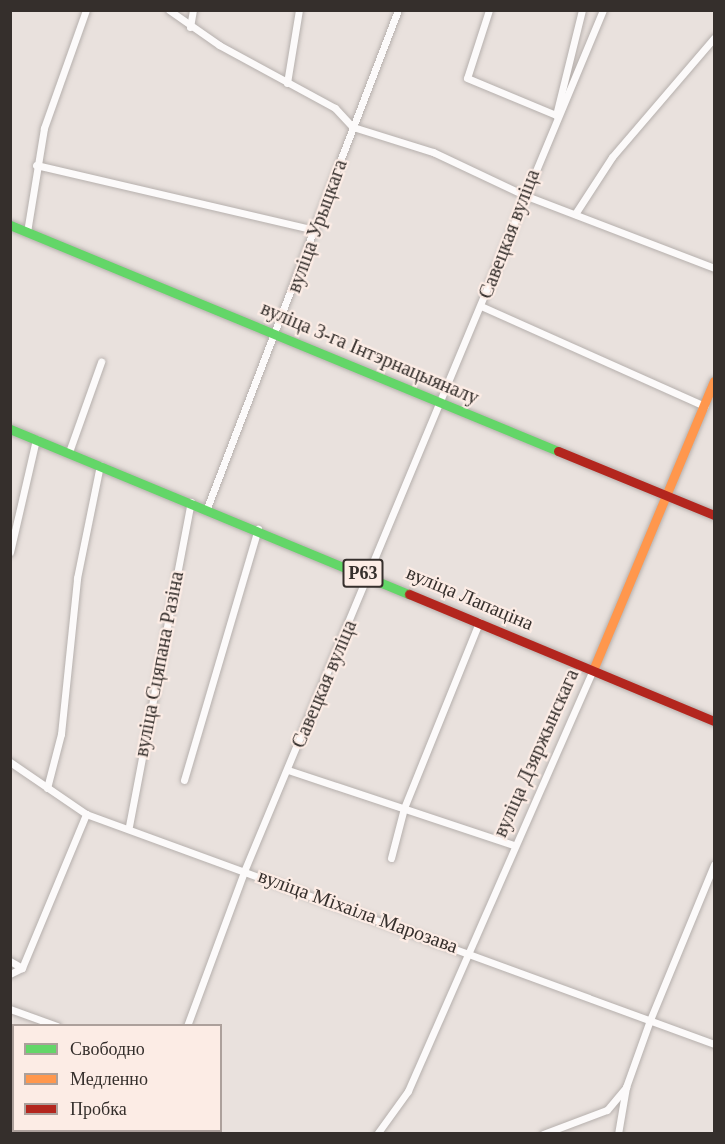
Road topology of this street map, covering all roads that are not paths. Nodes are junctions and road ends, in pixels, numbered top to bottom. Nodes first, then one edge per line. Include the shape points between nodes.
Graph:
1 (86, 10) edge
2 (169, 10) edge
3 (193, 10) edge
4 (298, 10) edge
5 (398, 10) edge
6 (489, 10) edge
7 (582, 10) edge
8 (603, 10) edge
9 (190, 27) junction
10 (714, 38) edge
11 (287, 82) junction
12 (556, 115) junction
13 (353, 127) junction
14 (36, 165) junction
15 (524, 195) junction
16 (575, 214) junction
17 (10, 225) edge
18 (316, 230) junction
19 (27, 232) junction
20 (714, 268) edge
21 (481, 306) junction
22 (276, 333) junction
23 (101, 362) dead end
24 (714, 381) edge
25 (441, 403) junction
26 (705, 406) junction
27 (10, 429) edge
28 (36, 439) junction
29 (69, 452) junction
30 (100, 465) junction
31 (669, 496) junction
32 (191, 502) junction
33 (207, 508) junction
34 (714, 515) edge
35 (259, 529) junction
36 (10, 552) edge
37 (369, 575) junction
38 (479, 622) junction
39 (593, 670) junction
40 (714, 721) edge
41 (10, 762) edge
42 (288, 770) junction
43 (184, 780) dead end
44 (47, 788) junction
45 (404, 808) junction
46 (86, 814) junction
47 (129, 826) junction
48 (514, 845) junction
49 (391, 858) dead end
50 (714, 865) edge
51 (244, 868) junction
52 (468, 952) junction
53 (10, 961) edge
54 (22, 968) junction
55 (10, 974) edge
56 (10, 1009) edge
57 (650, 1020) junction
58 (51, 1024) edge
59 (188, 1024) edge
60 (714, 1044) edge
61 (626, 1087) junction
62 (377, 1134) edge
63 (543, 1134) edge
64 (618, 1134) edge

1 - 14 street
2 - 9 street
3 - 9 street
4 - 11 street
5 - 13 street, вуліца Урыцкага
6 - 12 street via 467,78
7 - 12 street
8 - 12 street, Савецкая вуліца
9 - 11 street
10 - 16 street via 612,157
11 - 13 street via 335,108
12 - 15 street, Савецкая вуліца
13 - 15 street via 433,152
13 - 18 street, вуліца Урыцкага
14 - 18 street
14 - 19 street
15 - 16 street
15 - 21 street, Савецкая вуліца
16 - 20 street
17 - 19 main road, вуліца 3-га Інтэрнацыяналу
18 - 22 street, вуліца Урыцкага
19 - 22 main road, вуліца 3-га Інтэрнацыяналу
21 - 25 street, Савецкая вуліца
21 - 26 street
22 - 25 main road, вуліца 3-га Інтэрнацыяналу
22 - 33 street, вуліца Урыцкага
23 - 29 street
24 - 26 main road, вуліца Дзяржынскага
25 - 31 main road, вуліца 3-га Інтэрнацыяналу
25 - 37 street, Савецкая вуліца
26 - 31 main road, вуліца Дзяржынскага
27 - 28 main road, вуліца Лапаціна / Р63
28 - 29 main road, вуліца Лапаціна / Р63
28 - 36 street
29 - 30 main road, вуліца Лапаціна / Р63
30 - 32 main road, вуліца Лапаціна / Р63
30 - 44 street via 77,578 61,734
31 - 34 main road, вуліца 3-га Інтэрнацыяналу
31 - 39 main road, вуліца Дзяржынскага
32 - 33 main road, вуліца Лапаціна / Р63
32 - 47 street, вуліца Сцяпана Разіна
33 - 35 main road, вуліца Лапаціна / Р63
35 - 37 main road, вуліца Лапаціна / Р63
35 - 43 street
37 - 38 main road, вуліца Лапаціна / Р63
37 - 42 street, Савецкая вуліца
38 - 39 main road, вуліца Лапаціна / Р63
38 - 45 street
39 - 40 main road, вуліца Лапаціна / Р63
39 - 48 street, вуліца Дзяржынскага
41 - 44 street, вуліца Міхаіла Марозава
42 - 45 street
42 - 51 street, Савецкая вуліца
44 - 46 street, вуліца Міхаіла Марозава
45 - 48 street
45 - 49 street
46 - 47 street, вуліца Міхаіла Марозава
46 - 54 street
47 - 51 street, вуліца Міхаіла Марозава
48 - 52 street, вуліца Дзяржынскага
50 - 57 street
51 - 52 street, вуліца Міхаіла Марозава
51 - 59 street, Савецкая вуліца
52 - 57 street, вуліца Міхаіла Марозава
52 - 62 street, вуліца Дзяржынскага via 408,1090
53 - 54 street
54 - 55 street
56 - 58 street
57 - 60 street, вуліца Міхаіла Марозава
57 - 61 street
61 - 63 street via 607,1110
61 - 64 street

